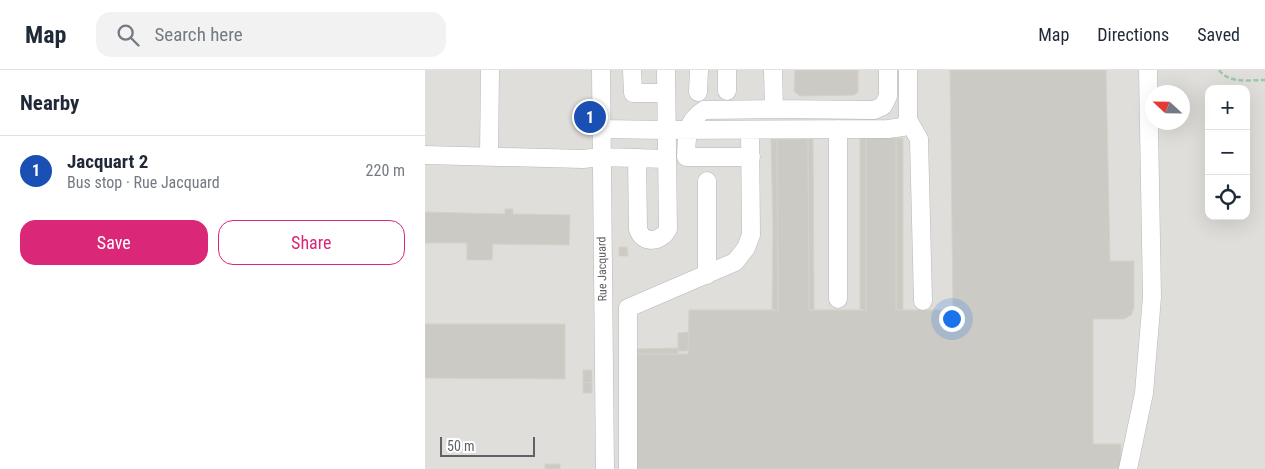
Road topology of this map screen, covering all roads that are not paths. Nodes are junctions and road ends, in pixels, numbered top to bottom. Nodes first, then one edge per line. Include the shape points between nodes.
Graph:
1 (490, 70) edge
2 (601, 70) edge
3 (633, 70) edge
4 (666, 70) edge
5 (699, 70) edge
6 (727, 70) edge
7 (773, 70) edge
8 (888, 70) edge
9 (908, 70) edge
10 (1148, 70) edge
11 (727, 91) dead end
12 (698, 92) dead end
13 (666, 93) junction
14 (774, 108) junction
15 (908, 120) junction
16 (601, 128) junction
17 (667, 130) junction
18 (687, 130) junction
19 (750, 130) junction
20 (838, 130) junction
21 (425, 155) edge
22 (489, 156) junction
23 (601, 157) junction
24 (751, 157) junction
25 (637, 158) junction
26 (667, 159) junction
27 (707, 182) dead end
28 (707, 275) junction
29 (838, 299) dead end
30 (923, 301) dead end
31 (605, 469) edge
32 (628, 469) edge
33 (1128, 469) edge

1 - 22 street
2 - 16 street, Rue Jacquard
3 - 13 street via 633,93
4 - 13 street
5 - 12 street
6 - 11 street
7 - 14 street
8 - 14 street via 888,96 883,106 874,110
9 - 15 street
10 - 33 street via 1152,297 1144,393
13 - 17 street
14 - 18 street via 704,110 697,114
15 - 20 street via 903,127
15 - 30 street via 919,139
16 - 17 street
16 - 23 street, Rue Jacquard
17 - 18 street
17 - 26 street
18 - 19 street
18 - 24 street via 686,157
19 - 20 street
19 - 24 street
20 - 29 street
21 - 22 street
22 - 23 street
23 - 25 street
23 - 31 street, Rue Jacquard
24 - 28 street via 751,235 735,262
25 - 26 street
25 - 26 street via 638,229 642,236 655,240 668,229
27 - 28 street
28 - 32 street via 628,308

